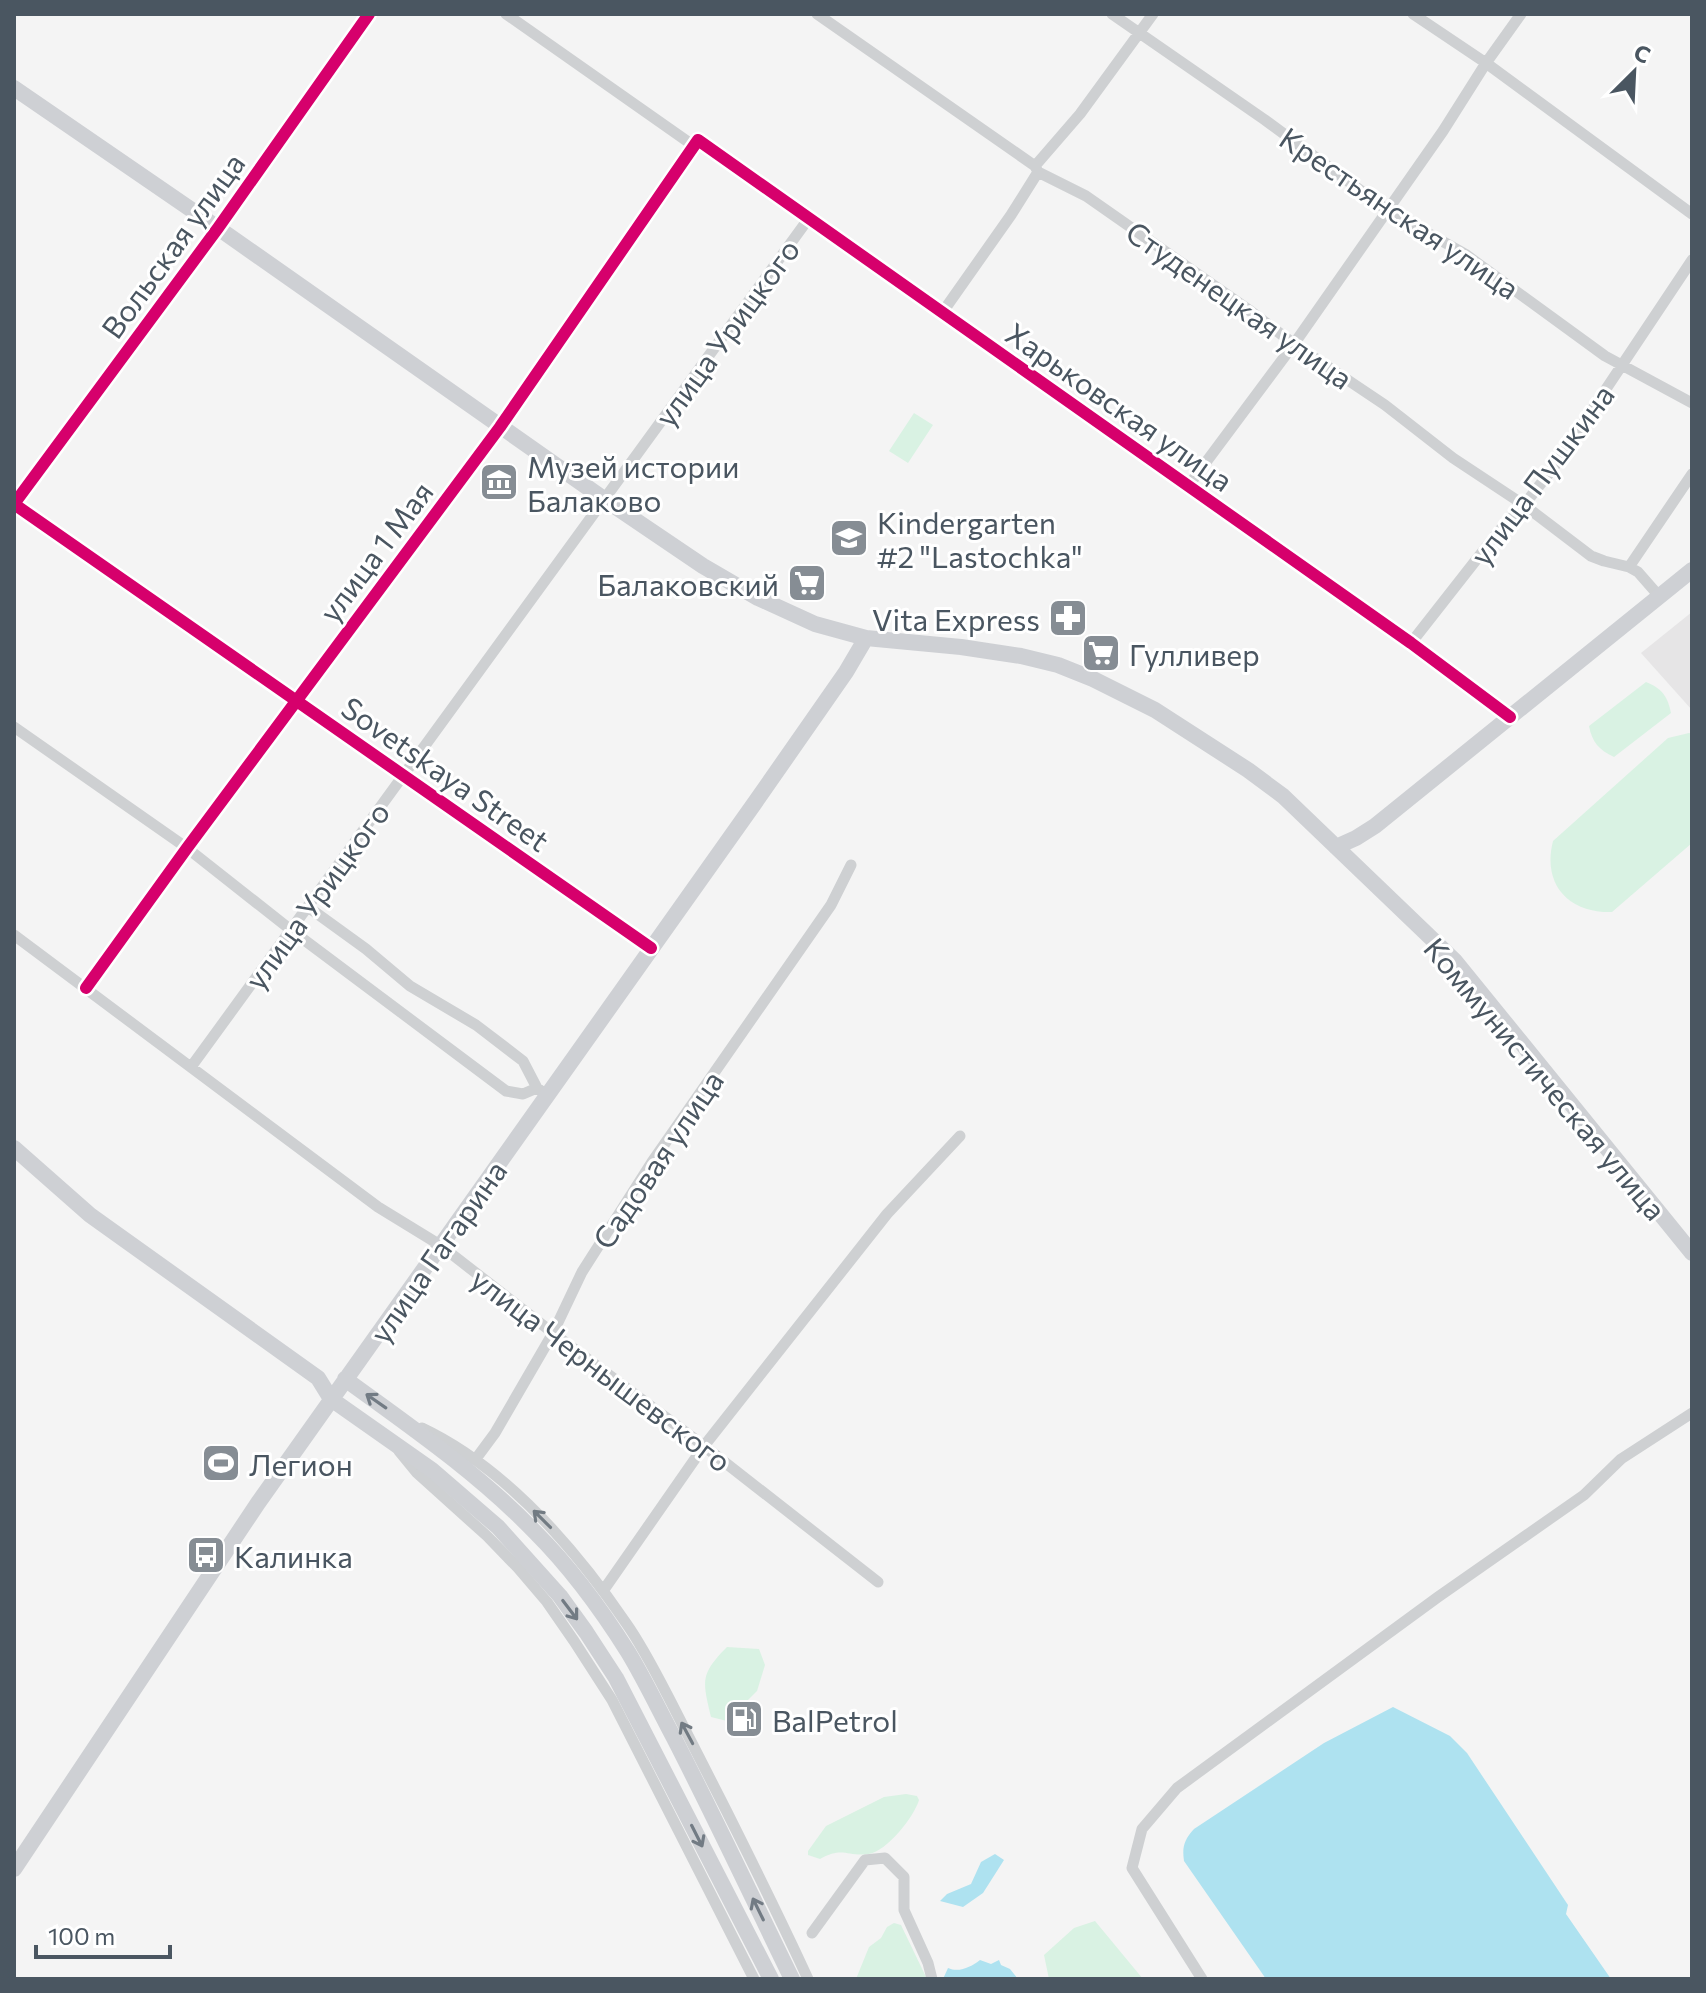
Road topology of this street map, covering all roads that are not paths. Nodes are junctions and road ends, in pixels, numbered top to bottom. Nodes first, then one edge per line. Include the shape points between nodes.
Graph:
1 (369, 14) edge
2 (506, 14) edge
3 (817, 14) edge
4 (1112, 14) edge
5 (1153, 14) edge
6 (1413, 14) edge
7 (1521, 14) edge
8 (1139, 33) junction
9 (1486, 63) junction
10 (14, 88) edge
11 (696, 143) junction
12 (1037, 169) junction
13 (1387, 210) junction
14 (1692, 214) edge
15 (809, 218) junction
16 (218, 228) junction
17 (1692, 260) edge
18 (942, 313) junction
19 (1294, 344) junction
20 (1622, 365) junction
21 (1692, 403) edge
22 (500, 427) junction
23 (1692, 474) edge
24 (1189, 485) junction
25 (604, 499) junction
26 (14, 504) edge
27 (1524, 505) junction
28 (1629, 567) junction
29 (1692, 570) edge
30 (1659, 596) junction
31 (866, 638) junction
32 (1411, 643) junction
33 (297, 701) junction
34 (1510, 717) junction
35 (14, 727) edge
36 (404, 775) junction
37 (1336, 847) junction
38 (187, 848) junction
39 (851, 865) dead end
40 (308, 907) junction
41 (291, 930) junction
42 (14, 935) edge
43 (651, 948) junction
44 (86, 988) junction
45 (191, 1067) junction
46 (543, 1092) junction
47 (960, 1136) dead end
48 (14, 1148) edge
49 (440, 1245) junction
50 (1692, 1253) edge
51 (553, 1333) junction
52 (318, 1378) junction
53 (345, 1379) junction
54 (331, 1399) junction
55 (1692, 1413) edge
56 (406, 1423) junction
57 (392, 1441) junction
58 (704, 1446) junction
59 (475, 1460) junction
60 (878, 1582) dead end
61 (603, 1591) junction
62 (14, 1869) edge
63 (812, 1933) dead end
64 (754, 1979) edge
65 (771, 1979) edge
66 (792, 1979) edge
67 (808, 1979) edge
68 (932, 1979) edge
69 (1202, 1979) edge

1 - 16 street, Вольская улица
2 - 11 street, Харьковская улица
3 - 12 street, Студенецкая улица
4 - 8 street, Крестьянская улица
5 - 8 street
6 - 9 street
7 - 9 street
8 - 12 street
8 - 13 street, Крестьянская улица
9 - 13 street
9 - 14 street
10 - 16 main road, Коммунистическая улица
11 - 15 street, Харьковская улица
11 - 22 street, улица 1 Мая
12 - 18 street
12 - 19 street, Студенецкая улица via 1086,196
13 - 19 street
13 - 20 street, Крестьянская улица via 1465,254
15 - 18 street, Харьковская улица
15 - 25 street, улица Урицкого
16 - 22 main road, Коммунистическая улица
16 - 26 street, Вольская улица
17 - 20 street, улица Пушкина
18 - 24 street, Харьковская улица
19 - 24 street
19 - 27 street, Студенецкая улица
20 - 21 street, Крестьянская улица
20 - 27 street, улица Пушкина
22 - 25 main road, Коммунистическая улица
22 - 33 street, улица 1 Мая
23 - 28 street
24 - 32 street, Харьковская улица
25 - 31 main road, Коммунистическая улица via 758,598 815,624
25 - 36 street, улица Урицкого
26 - 33 street, Sovetskaya Street
27 - 28 street, Студенецкая улица via 1591,556
27 - 32 street, улица Пушкина
28 - 30 street, Студенецкая улица
29 - 30 main road
30 - 34 main road
31 - 37 main road, Коммунистическая улица via 1021,656 1093,679 1155,710 1248,770
31 - 43 main road, улица Гагарина
32 - 34 street, Харьковская улица
33 - 36 street, Sovetskaya Street
33 - 38 street, улица 1 Мая
34 - 37 main road via 1375,826
35 - 38 street
36 - 40 street, улица Урицкого
36 - 43 street, Sovetskaya Street
37 - 50 main road, Коммунистическая улица via 1455,961
38 - 41 street
38 - 44 street, улица 1 Мая
39 - 51 street, Садовая улица via 831,905 652,1162 582,1272
40 - 41 street, улица Урицкого
40 - 46 street via 410,986 476,1025 523,1061
41 - 45 street, улица Урицкого
41 - 46 street via 506,1091
42 - 44 street, улица Чернышевского
43 - 46 main road, улица Гагарина
44 - 45 street, улица Чернышевского
45 - 49 street, улица Чернышевского via 378,1207
46 - 49 main road, улица Гагарина
47 - 58 street via 887,1214
48 - 52 main road via 90,1215
49 - 51 street, улица Чернышевского
49 - 53 main road, улица Гагарина
51 - 58 street, улица Чернышевского
51 - 59 street, Садовая улица
52 - 53 main road
52 - 54 main road
53 - 54 main road, улица Гагарина
56 -> 53 main road
54 - 57 main road
54 - 62 main road, улица Гагарина
55 - 69 street via 1621,1459 1584,1495 1177,1788 1142,1829 1132,1868
56 - 59 street
66 -> 56 main road via 693,1775 603,1615 518,1515
57 - 64 street via 417,1473 518,1568 574,1641 612,1700
57 -> 65 main road via 498,1527 586,1632 616,1678
58 - 60 street, улица Чернышевского
58 - 61 street
61 -> 59 street via 557,1534
67 -> 61 street via 656,1674
63 - 68 street via 865,1860 885,1858 904,1877 904,1910

